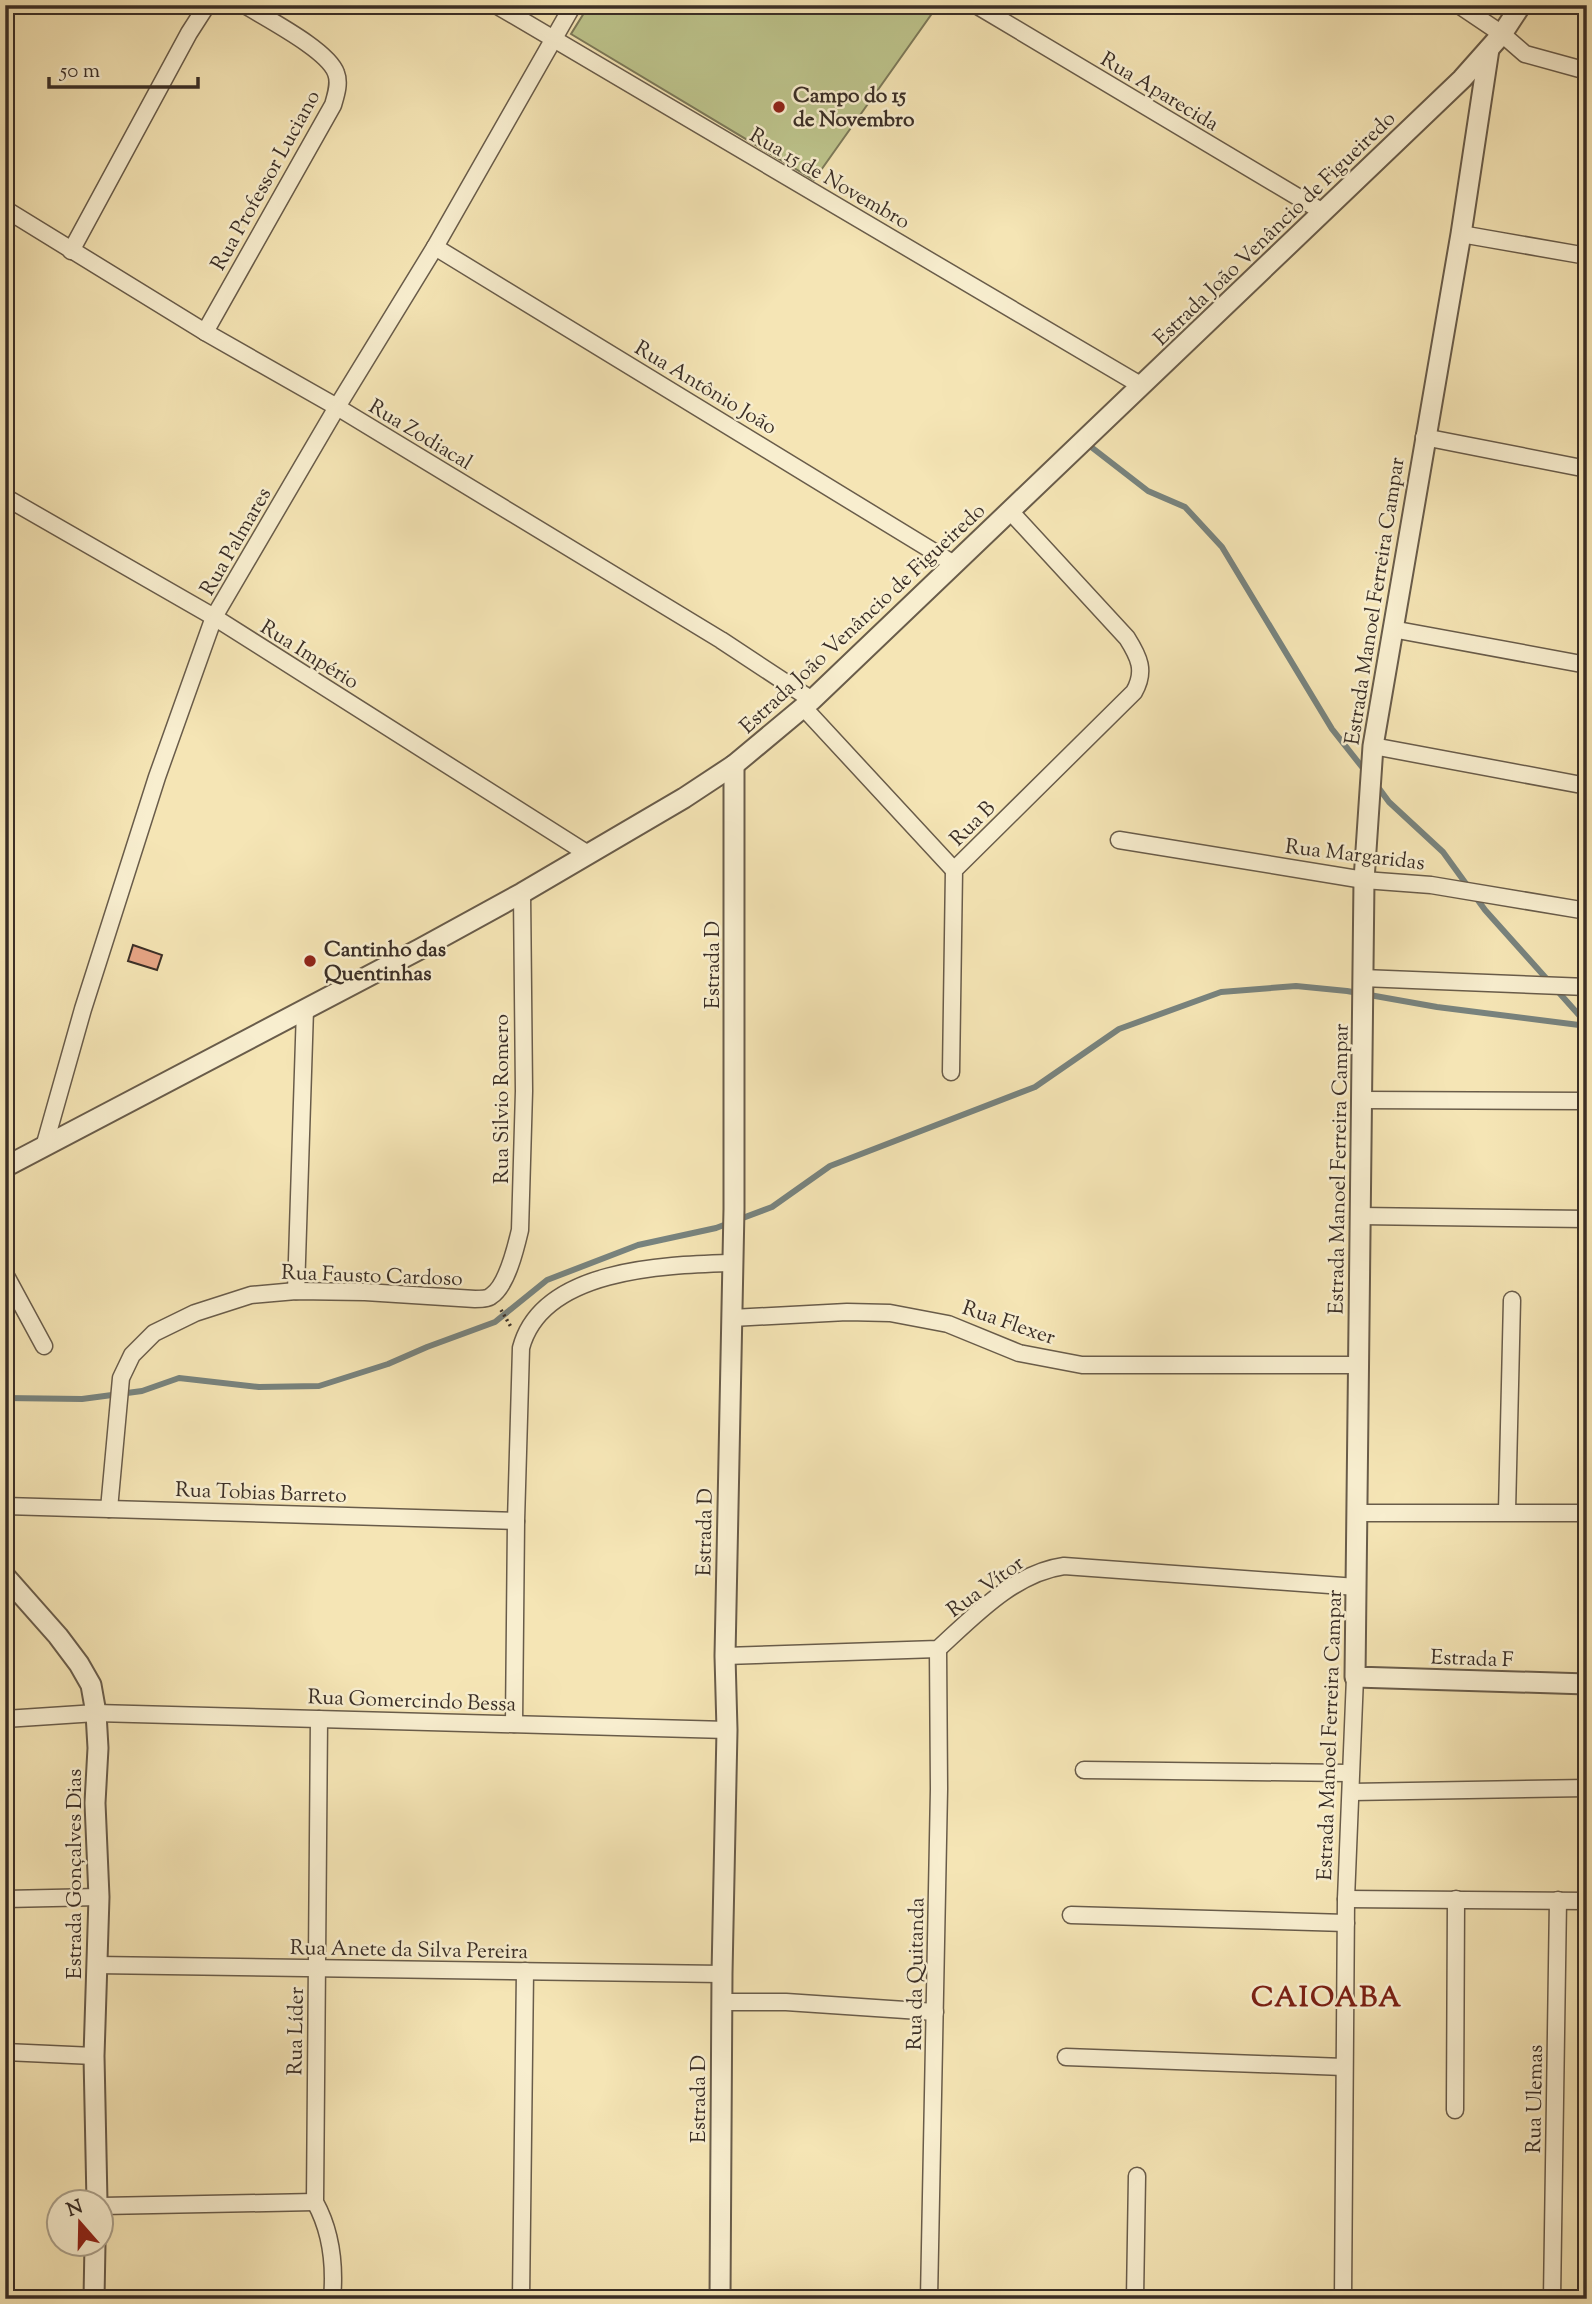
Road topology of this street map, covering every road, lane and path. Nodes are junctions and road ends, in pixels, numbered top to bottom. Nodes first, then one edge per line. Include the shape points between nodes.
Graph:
1 (207, 5) edge
2 (245, 5) edge
3 (496, 5) edge
4 (573, 5) edge
5 (976, 5) edge
6 (1459, 5) edge
7 (1521, 5) edge
8 (552, 39) junction
9 (1496, 42) junction
10 (1587, 71) edge
11 (5, 209) edge
12 (1323, 212) junction
13 (1461, 234) junction
14 (435, 247) junction
15 (71, 251) junction
16 (1587, 256) edge
17 (205, 332) junction
18 (1142, 386) junction
19 (337, 407) junction
20 (1424, 437) junction
21 (1587, 469) edge
22 (5, 497) edge
23 (1010, 511) junction
24 (954, 564) junction
25 (214, 618) junction
26 (1392, 629) junction
27 (1587, 665) edge
28 (808, 704) junction
29 (1372, 748) junction
30 (734, 765) junction
31 (1587, 786) edge
32 (1119, 840) dead end
33 (588, 854) junction
34 (954, 870) junction
35 (1364, 880) junction
36 (522, 893) junction
37 (1587, 911) edge
38 (1362, 978) junction
39 (1582, 986) edge
40 (305, 1009) junction
41 (951, 1072) dead end
42 (1362, 1100) junction
43 (1587, 1101) edge
44 (44, 1147) junction
45 (5, 1167) edge
46 (1360, 1216) junction
47 (1587, 1219) edge
48 (732, 1255) junction
49 (5, 1274) edge
50 (296, 1291) junction
51 (494, 1300) junction
52 (1512, 1300) dead end
53 (732, 1318) junction
54 (510, 1325) dead end
55 (44, 1346) dead end
56 (1358, 1365) junction
57 (5, 1506) edge
58 (109, 1508) junction
59 (1507, 1511) junction
60 (1358, 1513) junction
61 (1587, 1513) edge
62 (516, 1521) junction
63 (5, 1576) edge
64 (1357, 1587) junction
65 (938, 1649) junction
66 (725, 1656) junction
67 (1355, 1678) junction
68 (1587, 1684) edge
69 (96, 1713) junction
70 (5, 1718) edge
71 (319, 1719) junction
72 (514, 1724) junction
73 (727, 1730) junction
74 (1084, 1770) dead end
75 (1349, 1773) junction
76 (1587, 1788) edge
77 (1351, 1792) junction
78 (99, 1897) junction
79 (5, 1899) edge
80 (1346, 1899) junction
81 (1456, 1899) junction
82 (1558, 1900) junction
83 (1587, 1901) edge
84 (1071, 1915) dead end
85 (1346, 1923) junction
86 (96, 1965) junction
87 (317, 1968) junction
88 (525, 1971) junction
89 (722, 1974) junction
90 (722, 2002) junction
91 (935, 2012) junction
92 (5, 2052) edge
93 (94, 2056) junction
94 (1066, 2057) dead end
95 (1344, 2067) junction
96 (1455, 2110) dead end
97 (1137, 2176) dead end
98 (97, 2188) edge
99 (315, 2202) junction
100 (116, 2206) edge
101 (95, 2258) edge
102 (93, 2299) edge
103 (332, 2299) edge
104 (521, 2299) edge
105 (720, 2299) edge
106 (929, 2299) edge
107 (1135, 2299) edge
108 (1343, 2299) edge
109 (1552, 2299) edge

1 - 15 street
2 - 17 street, Rua Professor Luciano via 325,56 338,75 338,88 333,105
3 - 8 street, Rua 15 de Novembro
4 - 8 street, Rua Palmares
5 - 12 street, Rua Aparecida
6 - 9 street
7 - 9 street, Estrada João Venâncio de Figueiredo
8 - 14 street, Rua Palmares
8 - 18 street, Rua 15 de Novembro
9 - 10 street
9 - 12 street, Estrada João Venâncio de Figueiredo
9 - 13 street, Estrada Manoel Ferreira Campar
11 - 15 street, Rua Zodiacal
12 - 18 street, Estrada João Venâncio de Figueiredo
13 - 16 street
13 - 20 street, Estrada Manoel Ferreira Campar
14 - 19 street, Rua Palmares
14 - 24 street, Rua Antônio João
15 - 17 street, Rua Zodiacal
17 - 19 street, Rua Zodiacal
18 - 23 street, Estrada João Venâncio de Figueiredo
19 - 25 street, Rua Palmares
19 - 28 street, Rua Zodiacal via 721,640
20 - 21 street
20 - 26 street, Estrada Manoel Ferreira Campar
22 - 25 street, Rua Império
23 - 24 street, Estrada João Venâncio de Figueiredo
23 - 34 street, Rua B via 1127,638 1141,671 1134,692
24 - 28 street, Estrada João Venâncio de Figueiredo
25 - 33 street, Rua Império
25 - 44 street, Rua Palmares via 157,777
26 - 27 street
26 - 29 street, Estrada Manoel Ferreira Campar
28 - 30 street, Estrada João Venâncio de Figueiredo
28 - 34 street, Rua Zodiacal
29 - 31 street
29 - 35 street, Estrada Manoel Ferreira Campar
30 - 33 street, Estrada João Venâncio de Figueiredo
30 - 48 street, Estrada D
32 - 35 street, Rua Margaridas
33 - 36 street, Estrada João Venâncio de Figueiredo
34 - 41 street, Rua B
35 - 37 street, Rua Margaridas via 1431,885
35 - 38 street, Estrada Manoel Ferreira Campar
36 - 40 street, Estrada João Venâncio de Figueiredo
36 - 51 street, Rua Silvio Romero via 520,1230
38 - 39 street
38 - 42 street, Estrada Manoel Ferreira Campar
40 - 44 street, Estrada João Venâncio de Figueiredo
40 - 50 street
42 - 43 street
42 - 46 street, Estrada Manoel Ferreira Campar
44 - 45 street, Estrada João Venâncio de Figueiredo
46 - 47 street
46 - 56 street, Estrada Manoel Ferreira Campar
48 - 53 street, Estrada D
48 - 62 street via 656,1266 586,1284 562,1296 525,1332
49 - 55 street
50 - 51 street, Rua Fausto Cardoso
50 - 58 street, Rua Fausto Cardoso via 251,1295 204,1310 142,1343 121,1378
51 - 54 path
52 - 59 street
53 - 56 street, Rua Flexer via 890,1313 948,1324 1019,1353 1082,1364
53 - 66 street, Estrada D
56 - 60 street, Estrada Manoel Ferreira Campar
57 - 58 street, Rua Tobias Barreto
58 - 62 street, Rua Tobias Barreto
59 - 60 street
59 - 61 street
60 - 64 street, Estrada Manoel Ferreira Campar
62 - 72 street
63 - 69 street, Estrada Gonçalves Dias via 79,1664 90,1685
64 - 65 street, Rua Vítor via 1056,1567 1022,1580
64 - 67 street, Estrada Manoel Ferreira Campar
65 - 66 street
65 - 91 street, Rua da Quitanda
66 - 73 street, Estrada D
67 - 68 street, Estrada F
67 - 75 street, Estrada Manoel Ferreira Campar
69 - 70 street, Rua Gomercindo Bessa
69 - 71 street, Rua Gomercindo Bessa
69 - 78 street, Estrada Gonçalves Dias
71 - 72 street, Rua Gomercindo Bessa
71 - 87 street, Rua Líder
72 - 73 street, Rua Gomercindo Bessa
73 - 89 street, Estrada D
74 - 75 street
75 - 77 street, Estrada Manoel Ferreira Campar
76 - 77 street
77 - 80 street, Estrada Manoel Ferreira Campar
78 - 79 street
78 - 86 street, Estrada Gonçalves Dias
80 - 81 street
80 - 85 street, Estrada Manoel Ferreira Campar
81 - 82 street
81 - 96 street
82 - 83 street
82 - 109 street, Rua Ulemas
84 - 85 street
85 - 95 street, Estrada Manoel Ferreira Campar
86 - 87 street, Rua Anete da Silva Pereira
86 - 93 street, Estrada Gonçalves Dias
87 - 88 street, Rua Anete da Silva Pereira
87 - 99 street, Rua Líder
88 - 89 street, Rua Anete da Silva Pereira
88 - 104 street
89 - 90 street, Estrada D
90 - 91 street
90 - 105 street, Estrada D
91 - 106 street, Rua da Quitanda
92 - 93 street
93 - 98 street, Estrada Gonçalves Dias
94 - 95 street
95 - 108 street, Estrada Manoel Ferreira Campar
97 - 107 street
99 - 100 street
99 - 103 street, Rua Líder via 330,2246
101 - 102 street

